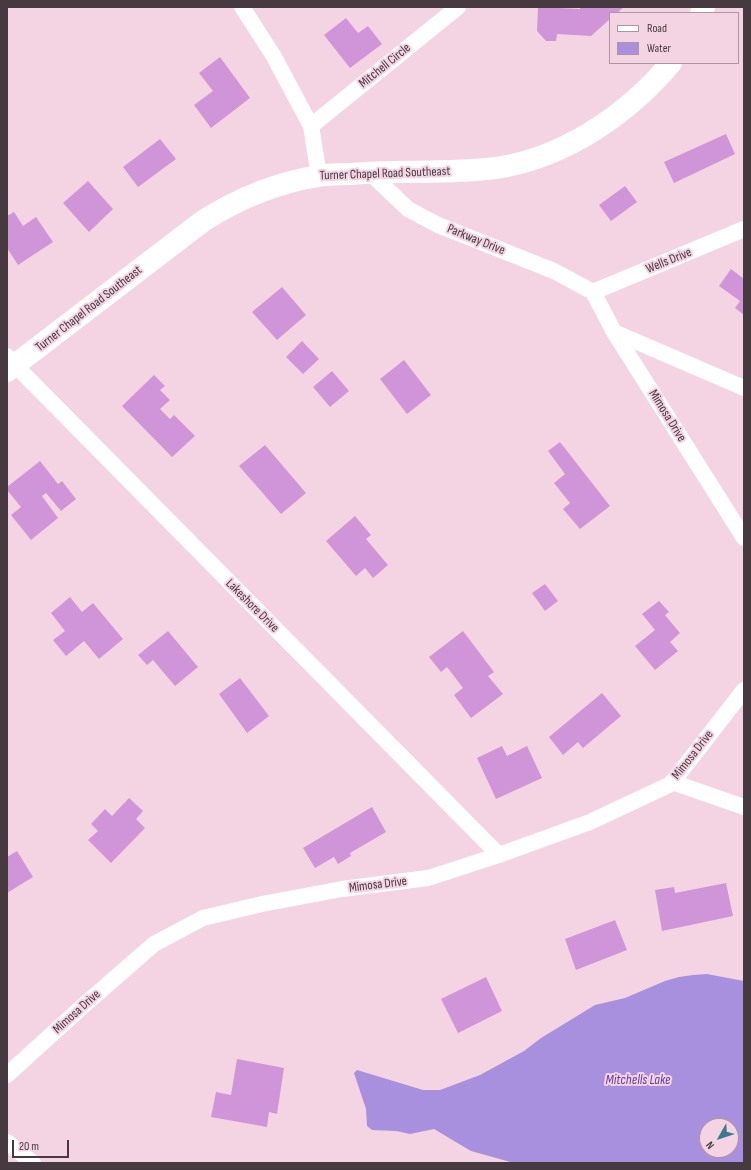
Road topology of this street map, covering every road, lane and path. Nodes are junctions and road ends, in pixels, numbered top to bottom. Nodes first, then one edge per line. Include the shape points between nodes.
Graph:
1 (242, 7) edge
2 (458, 7) edge
3 (670, 64) edge
4 (311, 126) junction
5 (369, 172) junction
6 (319, 176) junction
7 (744, 230) edge
8 (593, 292) junction
9 (614, 332) junction
10 (10, 364) edge
11 (744, 388) edge
12 (744, 538) edge
13 (744, 690) edge
14 (672, 782) junction
15 (744, 807) edge
16 (498, 855) junction
17 (7, 1075) edge
18 (7, 1142) edge
19 (33, 1163) edge

1 - 4 street via 273,55
2 - 4 street, Mitchell Circle
3 - 5 street, Turner Chapel Road Southeast via 637,99 595,130 576,141 529,160 467,171
4 - 6 street
5 - 6 street, Turner Chapel Road Southeast
5 - 8 street, Parkway Drive via 408,209 438,225 554,271
6 - 10 street, Turner Chapel Road Southeast via 271,187 225,207
7 - 8 street, Wells Drive
8 - 9 street, Mimosa Drive
9 - 11 street
9 - 12 street, Mimosa Drive
10 - 16 street, Lakeshore Drive
13 - 14 street, Mimosa Drive
14 - 15 street
14 - 16 street, Mimosa Drive via 590,822
16 - 17 street, Mimosa Drive via 428,878 342,889 203,918 154,944
18 - 19 street

